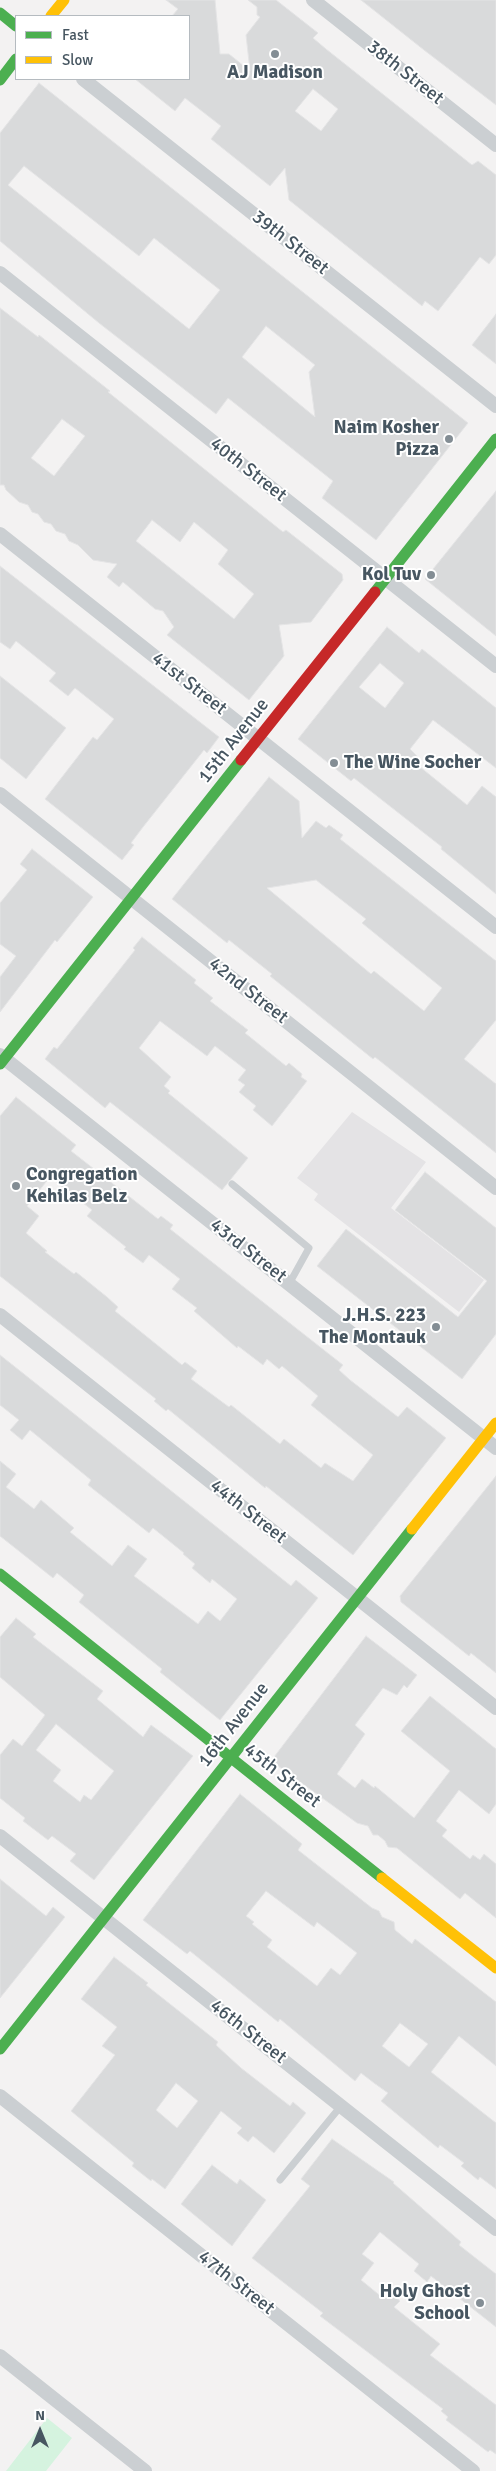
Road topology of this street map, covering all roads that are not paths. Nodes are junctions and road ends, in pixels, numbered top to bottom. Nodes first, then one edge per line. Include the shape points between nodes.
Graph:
1 (64, 0) edge
2 (313, 0) edge
3 (0, 13) edge
4 (52, 15) edge
5 (15, 25) edge
6 (15, 61) edge
7 (0, 80) edge
8 (85, 80) edge
9 (496, 145) edge
10 (0, 274) edge
11 (496, 406) edge
12 (496, 439) edge
13 (0, 534) edge
14 (386, 579) junction
15 (496, 666) edge
16 (258, 739) junction
17 (0, 794) edge
18 (132, 899) junction
19 (496, 927) edge
20 (2, 1059) edge
21 (232, 1184) dead end
22 (496, 1188) edge
23 (289, 1284) junction
24 (0, 1315) edge
25 (496, 1423) edge
26 (484, 1438) junction
27 (496, 1448) edge
28 (0, 1574) edge
29 (357, 1598) junction
30 (496, 1708) edge
31 (231, 1757) junction
32 (0, 1836) edge
33 (104, 1918) junction
34 (496, 1968) edge
35 (0, 2049) edge
36 (0, 2096) edge
37 (341, 2106) junction
38 (280, 2180) dead end
39 (496, 2229) edge
40 (0, 2356) edge
41 (145, 2471) edge
42 (473, 2471) edge

1 - 4 street
2 - 9 street, 38th Street
3 - 5 street
6 - 7 street
8 - 11 street, 39th Street
10 - 14 street, 40th Street
12 - 14 street, 15th Avenue
13 - 16 street, 41st Street
14 - 15 street, 40th Street
14 - 16 street, 15th Avenue
16 - 18 street, 15th Avenue
16 - 19 street, 41st Street
17 - 18 street, 42nd Street
18 - 20 street, 15th Avenue
18 - 22 street, 42nd Street
20 - 23 street, 43rd Street
21 - 23 lane via 309,1248
23 - 26 street, 43rd Street
24 - 29 street, 44th Street
25 - 26 street, 16th Avenue
26 - 27 street, 43rd Street
26 - 29 street, 16th Avenue
28 - 31 street, 45th Street
29 - 30 street, 44th Street
29 - 31 street, 16th Avenue
31 - 33 street, 16th Avenue
31 - 34 street, 45th Street
32 - 33 street, 46th Street
33 - 35 street, 16th Avenue
33 - 37 street, 46th Street
36 - 42 street, 47th Street
37 - 38 lane
37 - 39 street, 46th Street
40 - 41 street

